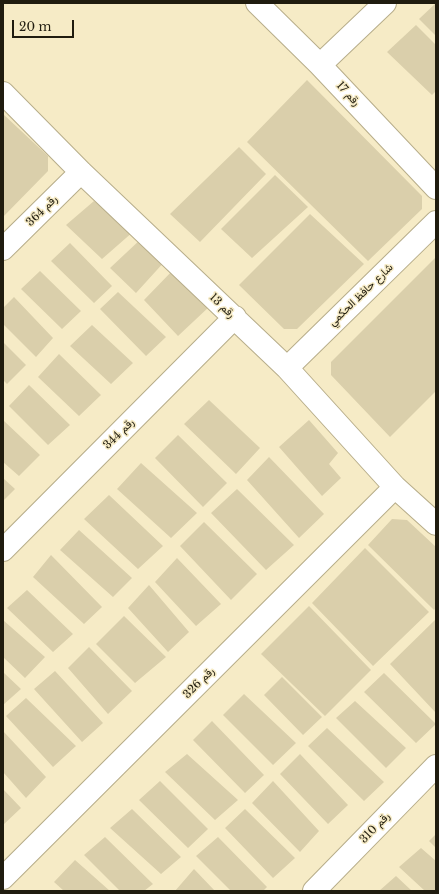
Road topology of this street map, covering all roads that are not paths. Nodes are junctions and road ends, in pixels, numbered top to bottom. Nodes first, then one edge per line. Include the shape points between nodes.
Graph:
1 (258, 3) edge
2 (385, 3) edge
3 (320, 65) junction
4 (3, 93) edge
5 (81, 172) junction
6 (436, 188) edge
7 (436, 222) edge
8 (3, 249) edge
9 (235, 317) junction
10 (287, 368) junction
11 (395, 487) junction
12 (436, 524) edge
13 (3, 550) edge
14 (436, 766) edge
15 (3, 878) edge
16 (314, 891) edge

1 - 3 street, رقم 17
2 - 3 street
3 - 6 street, رقم 17
4 - 5 street, رقم 13
5 - 8 street, رقم 364
5 - 9 street, رقم 13
7 - 10 street, شارع حافظ الحكمي
9 - 10 street, رقم 13
9 - 13 street, رقم 344
10 - 11 street, رقم 13
11 - 12 street, رقم 13
11 - 15 street, رقم 326
14 - 16 street, رقم 310

